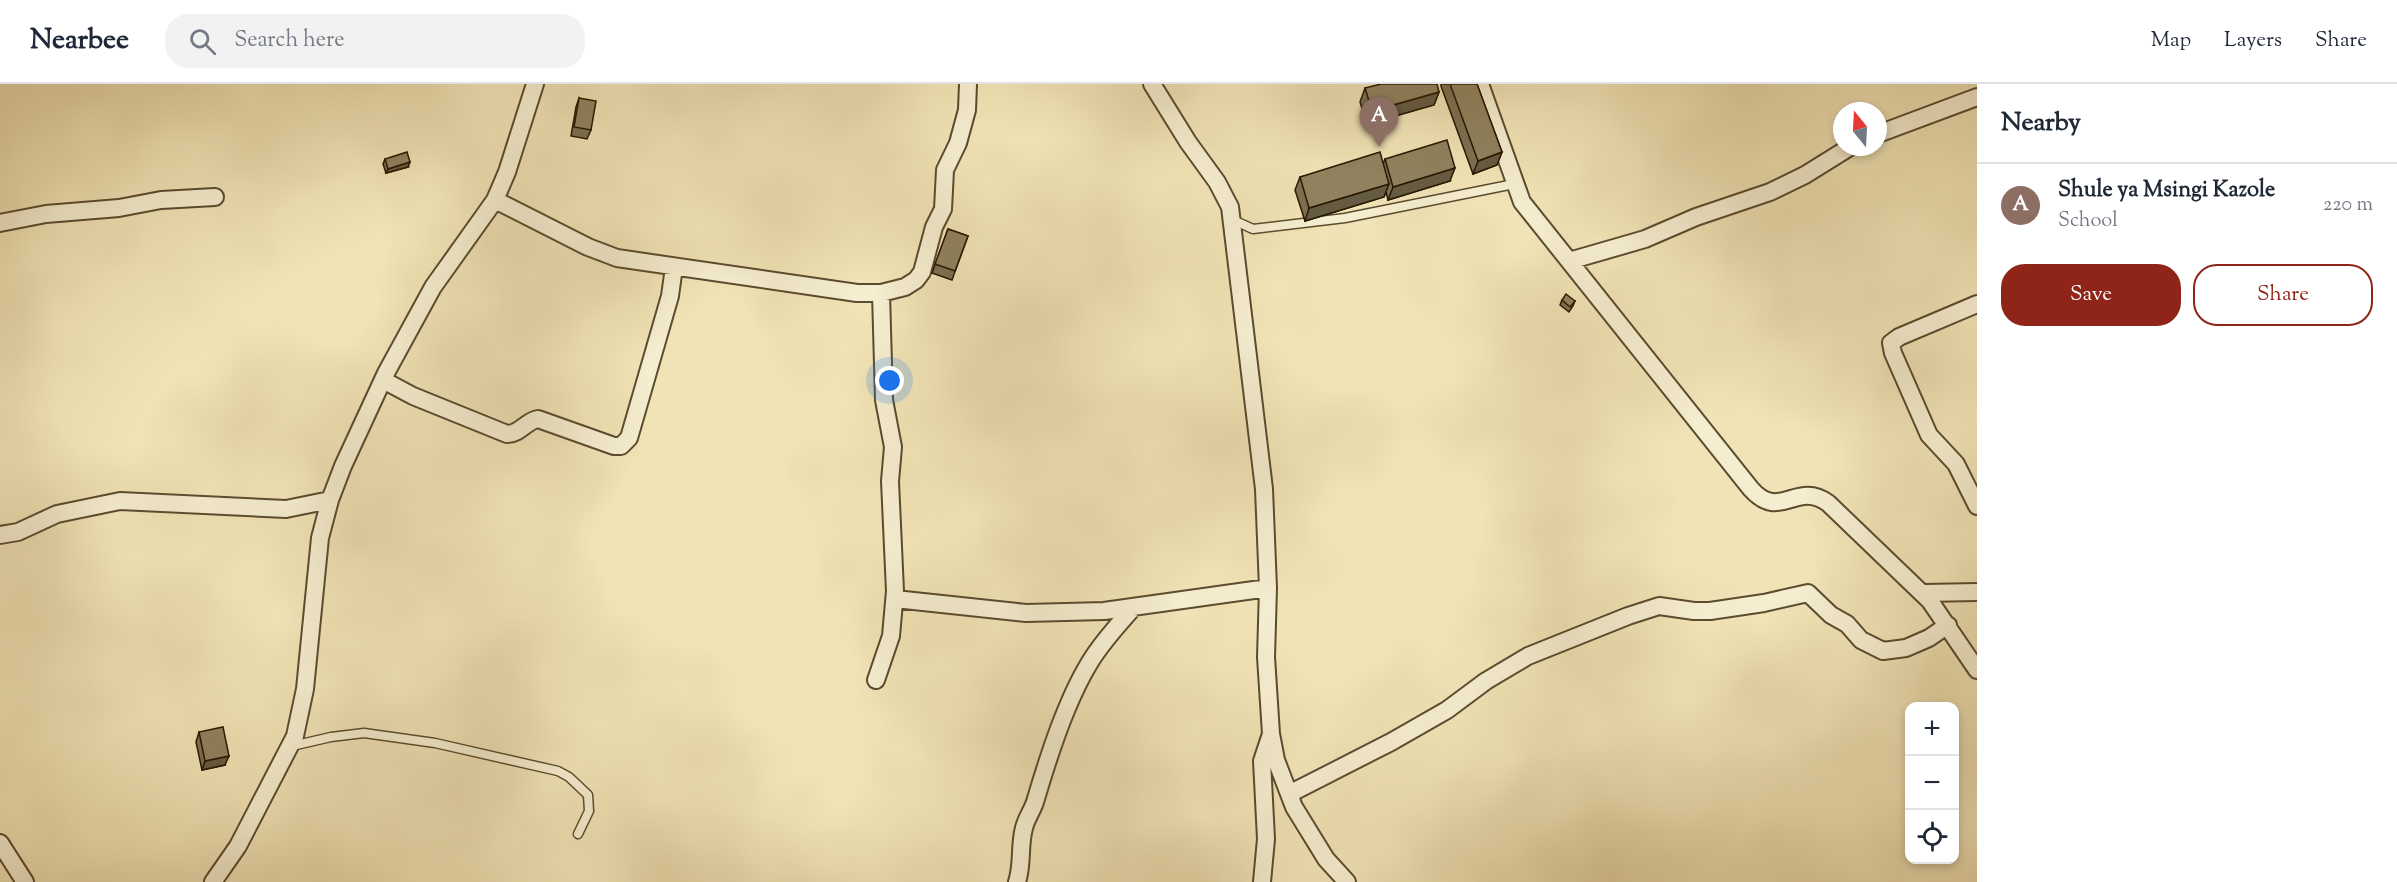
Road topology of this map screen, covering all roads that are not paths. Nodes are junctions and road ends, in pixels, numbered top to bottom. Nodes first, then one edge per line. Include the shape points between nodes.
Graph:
1 (535, 84) edge
2 (968, 84) edge
3 (1152, 84) edge
4 (1480, 84) edge
5 (1977, 97) edge
6 (1887, 131) edge
7 (1836, 156) edge
8 (1514, 184) junction
9 (215, 196) dead end
10 (495, 200) junction
11 (1232, 219) junction
12 (0, 223) edge
13 (1569, 261) junction
14 (674, 267) junction
15 (880, 293) junction
16 (1977, 304) edge
17 (383, 380) junction
18 (330, 500) junction
19 (1977, 506) edge
20 (0, 535) edge
21 (1268, 588) junction
22 (1977, 592) edge
23 (1924, 593) junction
24 (895, 599) junction
25 (1133, 608) junction
26 (1948, 625) junction
27 (1977, 640) edge
28 (1974, 665) edge
29 (876, 680) dead end
30 (1271, 734) junction
31 (291, 746) junction
32 (1289, 794) junction
33 (578, 834) dead end
34 (0, 843) edge
35 (25, 882) edge
36 (213, 882) edge
37 (1017, 882) edge
38 (1262, 882) edge
39 (1347, 882) edge

1 - 10 street
2 - 15 street via 967,110 945,170 943,209 922,272 905,287
3 - 11 street via 1217,182
4 - 8 street
5 - 6 street
7 - 13 street via 1770,192 1645,239
8 - 11 lane via 1322,221 1253,229
8 - 13 street via 1529,212
9 - 12 street via 46,214
10 - 14 street via 617,258
10 - 17 street via 433,287
11 - 21 street via 1264,489
13 - 23 street via 1761,500 1774,504 1804,495 1822,499
14 - 15 street
14 - 17 street via 670,296 637,411 628,441 621,446 538,419 507,434
15 - 24 street via 884,400 892,447
16 - 19 street via 1892,343 1929,435 1956,464
17 - 18 street
18 - 20 street via 286,509 120,501 57,514 18,532
18 - 31 street via 320,538 306,689
21 - 25 street
21 - 30 street via 1266,657
22 - 23 street
23 - 26 street
24 - 25 street via 1026,613
24 - 29 street via 891,636
25 - 37 street via 1091,660 1071,700 1024,824
26 - 28 street
26 - 32 street via 1906,648 1883,651 1861,640 1808,593 1710,611 1659,606 1528,656 1447,710
27 - 28 street
30 - 32 street
30 - 38 street via 1262,761 1266,839
31 - 33 lane via 364,733 435,743 558,771 588,795 589,810
31 - 36 street
32 - 39 street via 1326,859
34 - 35 street

